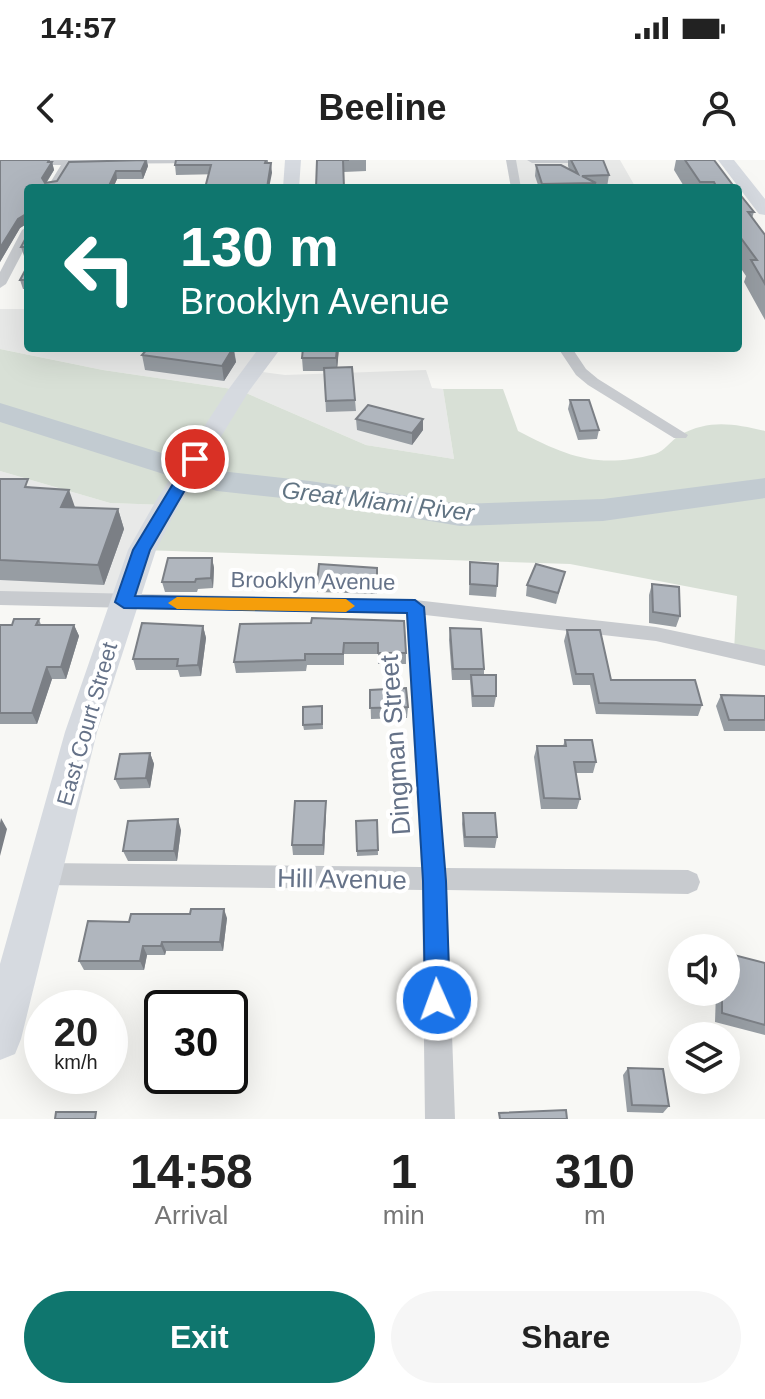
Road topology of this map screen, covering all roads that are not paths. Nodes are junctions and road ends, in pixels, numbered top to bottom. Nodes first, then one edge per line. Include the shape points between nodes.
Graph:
1 (76, 160) edge
2 (208, 160) edge
3 (293, 160) edge
4 (511, 160) edge
5 (532, 160) edge
6 (576, 160) edge
7 (726, 160) edge
8 (68, 161) edge
9 (0, 162) edge
10 (54, 184) edge
11 (291, 184) edge
12 (515, 184) edge
13 (765, 210) edge
14 (24, 237) edge
15 (17, 249) junction
16 (0, 250) edge
17 (0, 284) edge
18 (267, 352) edge
19 (568, 352) edge
20 (680, 435) dead end
21 (0, 598) edge
22 (124, 602) junction
23 (415, 607) junction
24 (765, 658) edge
25 (44, 874) junction
26 (434, 881) junction
27 (688, 882) dead end
28 (0, 1039) edge
29 (440, 1119) edge

1 - 2 street
1 - 8 street
3 - 11 main road
4 - 12 street
5 - 6 street
7 - 13 main road
8 - 9 street
8 - 10 street
14 - 15 street
15 - 16 street
15 - 17 street
18 - 22 main road, East Court Street via 166,505 142,550
19 - 20 street via 593,382
21 - 22 street, Brooklyn Avenue
22 - 23 street, Brooklyn Avenue
22 - 25 main road, East Court Street via 81,732
23 - 24 street, Brooklyn Avenue via 656,634
23 - 26 street, Dingman Street
25 - 26 street, Hill Avenue
25 - 28 main road, East Court Street
26 - 27 street, Hill Avenue
26 - 29 street, Dingman Street

